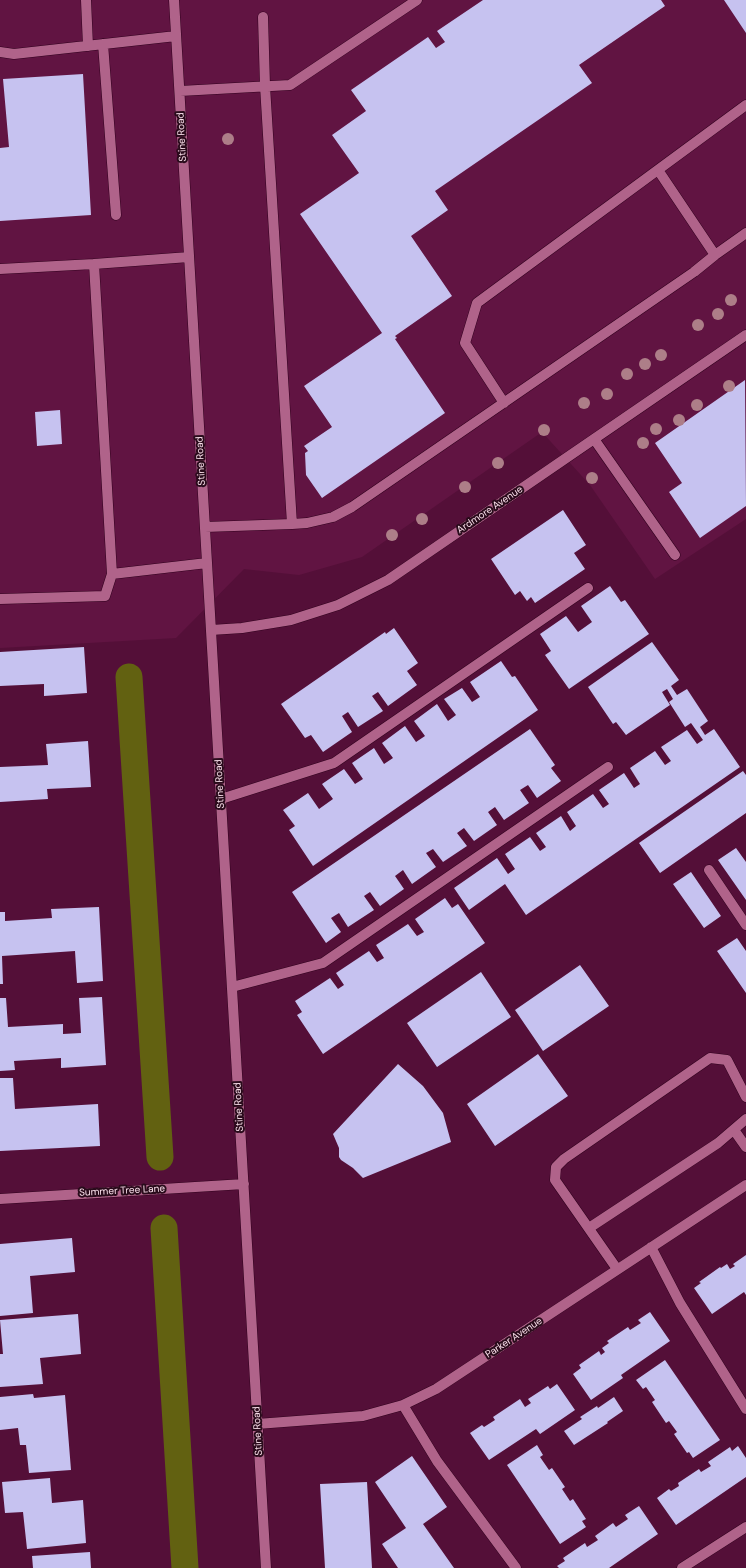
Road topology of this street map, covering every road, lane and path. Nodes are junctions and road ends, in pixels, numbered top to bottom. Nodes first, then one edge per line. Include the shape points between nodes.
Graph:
1 (86, 0) edge
2 (174, 0) edge
3 (417, 0) edge
4 (263, 17) dead end
5 (176, 36) junction
6 (103, 44) junction
7 (88, 46) junction
8 (0, 52) edge
9 (265, 86) junction
10 (180, 91) junction
11 (746, 105) edge
12 (658, 170) junction
13 (116, 215) dead end
14 (746, 233) edge
15 (715, 254) junction
16 (189, 258) junction
17 (94, 264) junction
18 (0, 268) edge
19 (743, 340) edge
20 (504, 403) junction
21 (594, 439) junction
22 (292, 524) junction
23 (205, 527) junction
24 (675, 555) dead end
25 (207, 563) junction
26 (112, 574) junction
27 (588, 588) dead end
28 (0, 599) edge
29 (211, 630) junction
30 (608, 767) dead end
31 (221, 799) junction
32 (709, 870) dead end
33 (746, 925) edge
34 (232, 987) junction
35 (746, 1097) edge
36 (746, 1119) edge
37 (734, 1130) junction
38 (746, 1147) edge
39 (244, 1184) junction
40 (746, 1184) edge
41 (0, 1199) edge
42 (589, 1228) junction
43 (651, 1247) junction
44 (618, 1269) junction
45 (403, 1405) junction
46 (746, 1409) edge
47 (257, 1424) junction
48 (746, 1527) edge
49 (266, 1568) edge
50 (516, 1568) edge
51 (682, 1568) edge

1 - 7 street
2 - 5 street, Stine Road
3 - 9 street via 290,85
4 - 9 street
5 - 6 street
5 - 10 street, Stine Road
6 - 7 street
6 - 13 street
7 - 8 street via 14,54
9 - 10 street
9 - 22 street
10 - 16 street, Stine Road
11 - 12 street
12 - 15 street
12 - 20 street via 476,302 465,344
14 - 15 street
15 - 20 street via 694,272
16 - 17 street
16 - 23 street, Stine Road
17 - 18 street
17 - 26 street
19 - 21 street, Ardmore Avenue
20 - 22 street via 352,507 333,517
21 - 24 street
21 - 29 street, Ardmore Avenue via 388,580 338,605 291,620
22 - 23 street
23 - 25 street, Stine Road
25 - 26 street
25 - 29 street, Stine Road
26 - 28 street via 105,596
27 - 31 street via 334,764
29 - 31 street, Stine Road
30 - 34 street via 323,963
31 - 34 street, Stine Road
32 - 33 street
34 - 39 street, Stine Road
35 - 42 street via 727,1060 710,1058 564,1159 556,1167 555,1180
36 - 37 street
37 - 38 street
37 - 42 street via 718,1144
39 - 41 street, Summer Tree Lane
39 - 47 street, Stine Road
40 - 43 street, Parker Avenue
42 - 44 street
43 - 44 street, Parker Avenue
43 - 46 street via 680,1303
44 - 45 street, Parker Avenue via 436,1389
45 - 47 street, Parker Avenue via 363,1416
45 - 50 street via 437,1461
47 - 49 street, Stine Road
48 - 51 street

